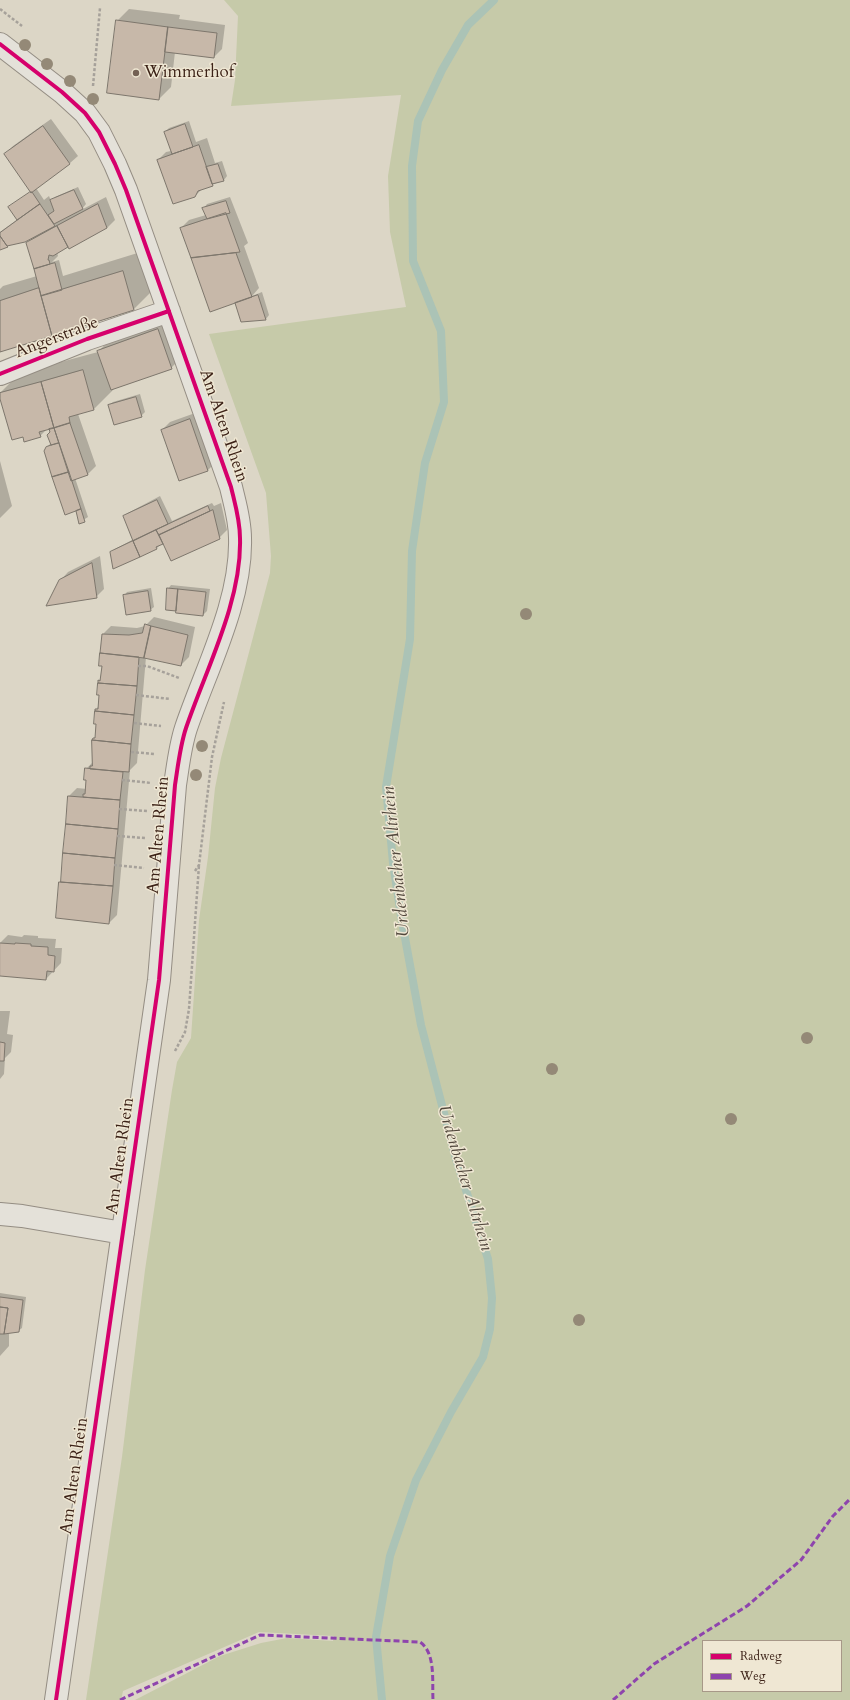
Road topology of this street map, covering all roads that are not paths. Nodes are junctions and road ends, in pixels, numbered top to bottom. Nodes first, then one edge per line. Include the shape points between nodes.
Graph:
1 (0, 44) edge
2 (169, 311) junction
3 (0, 374) edge
4 (0, 1214) edge
5 (123, 1233) junction
6 (56, 1700) edge

1 - 2 street, Am Alten Rhein via 62,92 85,113 99,132 126,190
2 - 3 street, Angerstraße via 86,339
2 - 5 street, Am Alten Rhein via 231,487 240,539 235,587 230,606 185,729 179,756 159,980
4 - 5 street, Am Alten Rhein
5 - 6 street, Am Alten Rhein

